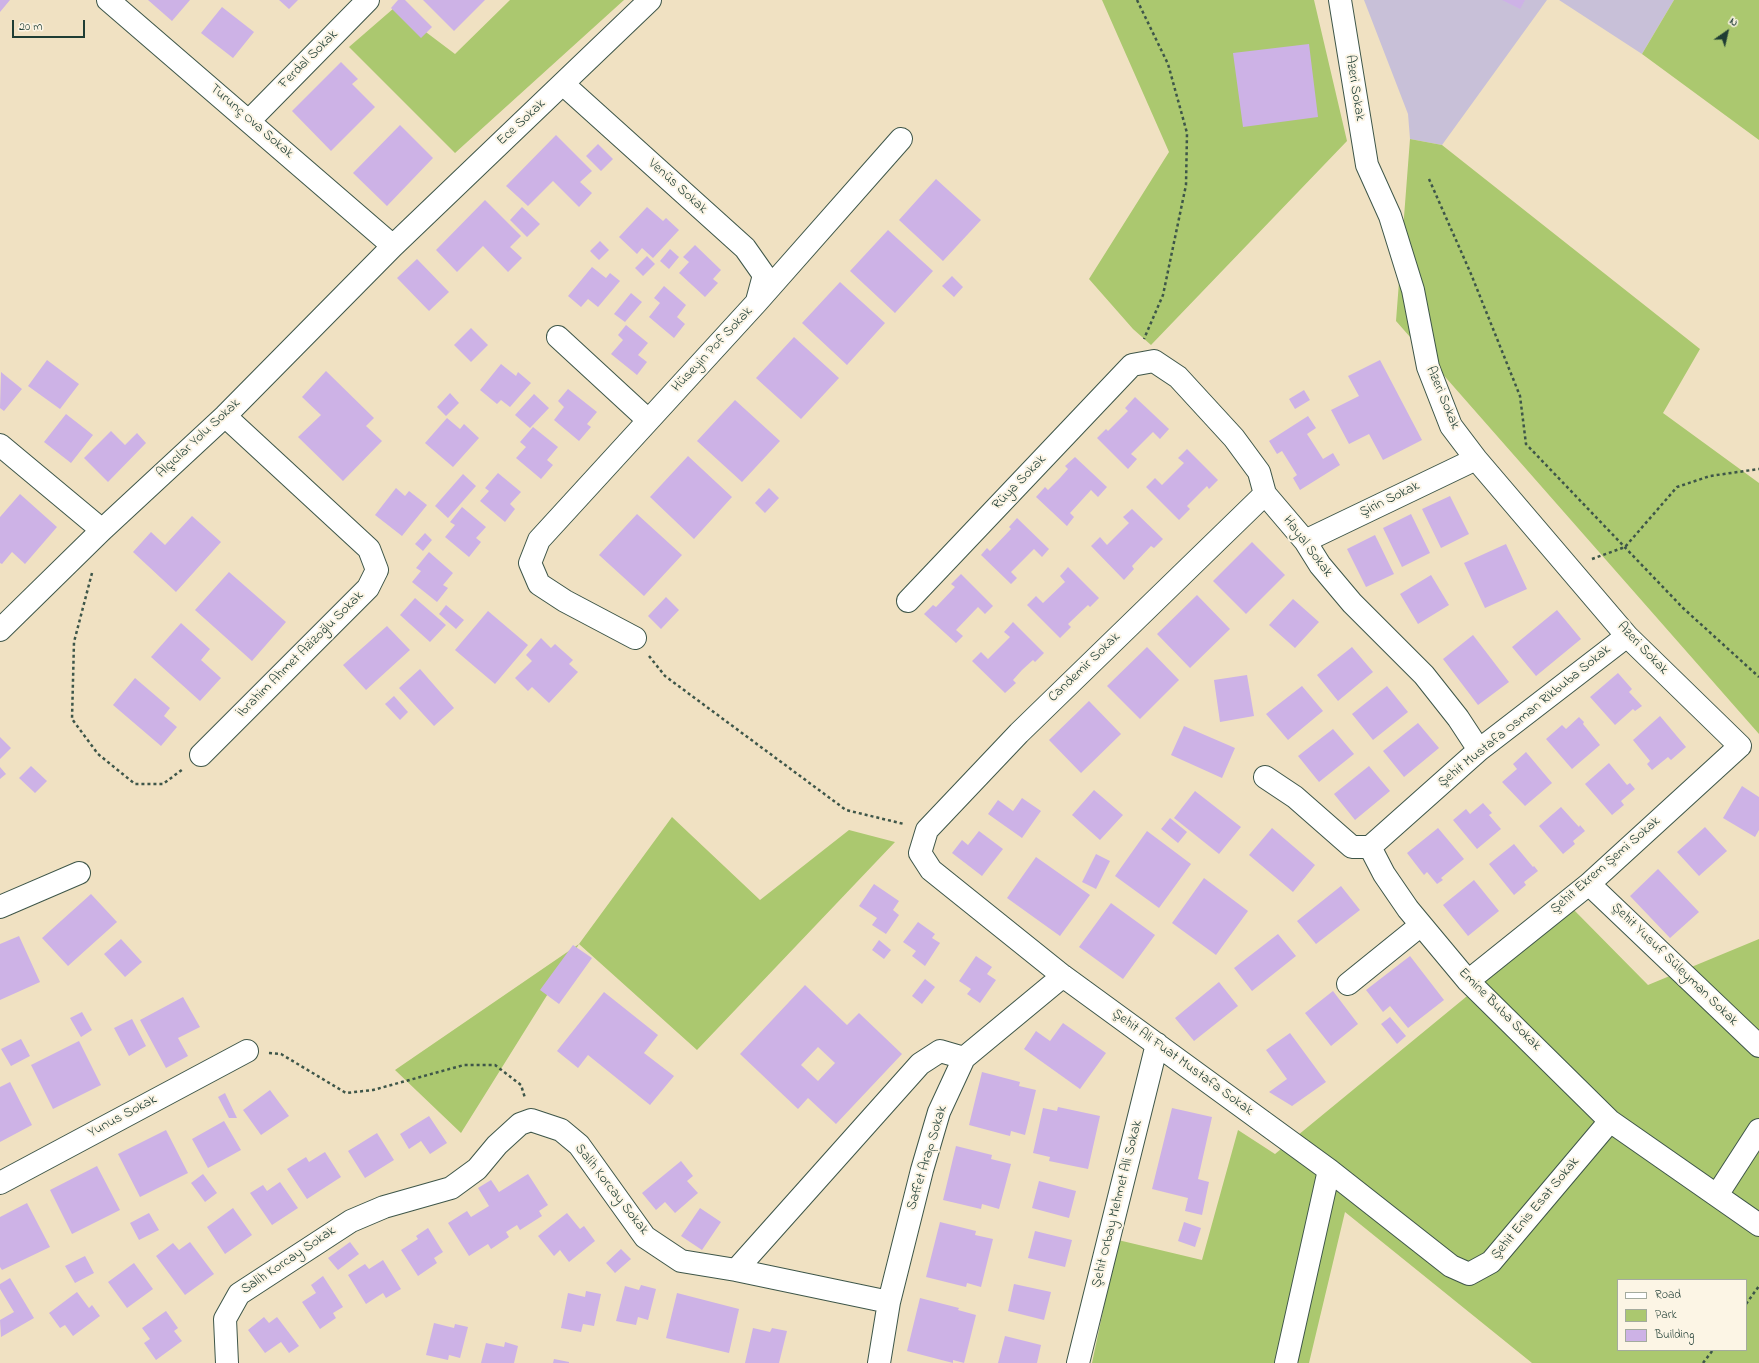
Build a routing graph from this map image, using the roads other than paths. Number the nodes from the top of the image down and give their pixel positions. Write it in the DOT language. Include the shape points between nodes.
graph roads {
  1 [pos="108,0"];
  2 [pos="368,0"];
  3 [pos="650,0"];
  4 [pos="1340,0"];
  5 [pos="563,84"];
  6 [pos="249,121"];
  7 [pos="901,139"];
  8 [pos="393,246"];
  9 [pos="757,302"];
  10 [pos="558,337"];
  11 [pos="1132,365"];
  12 [pos="225,416"];
  13 [pos="648,420"];
  14 [pos="0,445"];
  15 [pos="1476,459"];
  16 [pos="1266,494"];
  17 [pos="102,530"];
  18 [pos="1305,541"];
  19 [pos="908,601"];
  20 [pos="0,630"];
  21 [pos="1627,636"];
  22 [pos="634,638"];
  23 [pos="1740,746"];
  24 [pos="1479,750"];
  25 [pos="201,755"];
  26 [pos="1265,777"];
  27 [pos="1370,847"];
  28 [pos="920,853"];
  29 [pos="79,873"];
  30 [pos="1588,884"];
  31 [pos="0,907"];
  32 [pos="1421,925"];
  33 [pos="1063,976"];
  34 [pos="1468,981"];
  35 [pos="1348,984"];
  36 [pos="1157,1044"];
  37 [pos="1759,1046"];
  38 [pos="247,1051"];
  39 [pos="964,1058"];
  40 [pos="1610,1121"];
  41 [pos="1759,1130"];
  42 [pos="1329,1170"];
  43 [pos="0,1183"];
  44 [pos="1717,1195"];
  45 [pos="1759,1225"];
  46 [pos="1451,1266"];
  47 [pos="736,1270"];
  48 [pos="889,1302"];
  49 [pos="227,1363"];
  50 [pos="879,1363"];
  51 [pos="1078,1363"];
  52 [pos="1286,1363"];
  1 -- 6 [label="street, Turunç Ova Sokak"];
  2 -- 6 [label="street, Ferdal Sokak"];
  3 -- 5 [label="street, Ece Sokak"];
  4 -- 15 [label="street, Azeri Sokak" via="1367,165 1390,216 1413,290 1428,367 1451,426"];
  5 -- 8 [label="street, Ece Sokak"];
  5 -- 9 [label="street, Venüs Sokak" via="745,248 764,275"];
  6 -- 8 [label="street, Turunç Ova Sokak"];
  7 -- 9 [label="street, Hüseyin Pof Sokak"];
  8 -- 12 [label="street, Alçıcılar Yolu Sokak"];
  9 -- 13 [label="street, Hüseyin Pof Sokak"];
  10 -- 13 [label="street"];
  11 -- 16 [label="street, Hayal Sokak" via="1154,361 1178,377 1234,438 1258,472"];
  11 -- 19 [label="street, Rüya Sokak"];
  12 -- 17 [label="street, Alçıcılar Yolu Sokak"];
  12 -- 25 [label="street, İbrahim Ahmet Azizoğlu Sokak" via="369,549 377,570 368,588"];
  13 -- 22 [label="street, Hüseyin Pof Sokak" via="539,540 530,563 539,584"];
  14 -- 17 [label="street"];
  15 -- 18 [label="street, Şirin Sokak"];
  15 -- 21 [label="street, Azeri Sokak"];
  16 -- 18 [label="street, Hayal Sokak"];
  16 -- 28 [label="street, Candemir Sokak" via="1019,733 927,830"];
  17 -- 20 [label="street, Alçıcılar Yolu Sokak"];
  18 -- 24 [label="street, Hayal Sokak" via="1320,565 1352,603 1424,675"];
  21 -- 23 [label="street, Azeri Sokak"];
  21 -- 24 [label="street, Şehit Mustafa Osman Rikbuba Sokak"];
  23 -- 30 [label="street, Şehit Ekrem Şemi Sokak"];
  24 -- 27 [label="street, Şehit Mustafa Osman Rikbuba Sokak"];
  26 -- 27 [label="street" via="1295,797 1352,847"];
  27 -- 32 [label="street, Emine Buba Sokak" via="1384,874"];
  28 -- 33 [label="street, Şehit Ali Fuat Mustafa Sokak" via="931,870"];
  29 -- 31 [label="street"];
  30 -- 34 [label="street, Şehit Ekrem Şemi Sokak"];
  30 -- 37 [label="street, Şehit Yusuf Süleyman Sokak"];
  32 -- 34 [label="street, Emine Buba Sokak"];
  32 -- 35 [label="street"];
  33 -- 36 [label="street, Şehit Ali Fuat Mustafa Sokak"];
  33 -- 39 [label="street, Saffet Arap Sokak"];
  34 -- 40 [label="street, Emine Buba Sokak"];
  36 -- 42 [label="street, Şehit Ali Fuat Mustafa Sokak"];
  36 -- 51 [label="street, Şehit Orbay Mehmet Ali Sokak"];
  38 -- 43 [label="street, Yunus Sokak"];
  39 -- 47 [label="street" via="940,1051 920,1064"];
  39 -- 48 [label="street, Saffet Arap Sokak" via="939,1112"];
  40 -- 44 [label="street, Emine Buba Sokak"];
  40 -- 46 [label="street, Şehit Enis Esat Sokak" via="1491,1262 1469,1274"];
  41 -- 44 [label="street"];
  42 -- 46 [label="street, Şehit Ali Fuat Mustafa Sokak"];
  42 -- 52 [label="street"];
  44 -- 45 [label="street, Emine Buba Sokak"];
  47 -- 48 [label="street, Salih Korcay Sokak"];
  47 -- 49 [label="street, Salih Korcay Sokak" via="681,1261 645,1237 579,1146 561,1130 531,1120 520,1124 497,1145 477,1169 451,1188 384,1208 351,1221 239,1294 225,1319"];
  48 -- 50 [label="street, Saffet Arap Sokak"];
}
